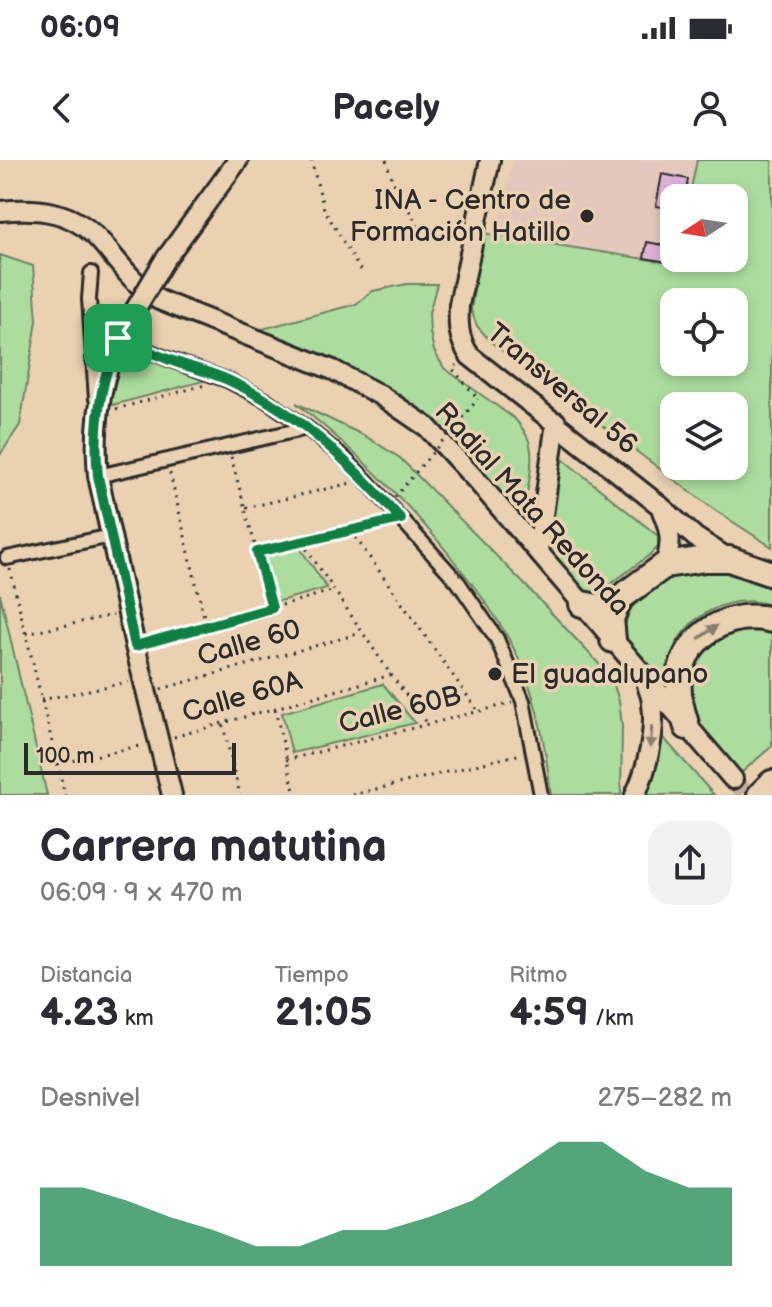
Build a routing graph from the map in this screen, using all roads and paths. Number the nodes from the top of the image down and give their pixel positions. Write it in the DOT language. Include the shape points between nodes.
graph roads {
  1 [pos="238,160"];
  2 [pos="311,160"];
  3 [pos="386,160"];
  4 [pos="490,160"];
  5 [pos="0,211"];
  6 [pos="420,229"];
  7 [pos="91,273"];
  8 [pos="362,273"];
  9 [pos="118,338"];
  10 [pos="452,368"];
  11 [pos="227,380"];
  12 [pos="97,414"];
  13 [pos="556,422"];
  14 [pos="307,428"];
  15 [pos="228,446"];
  16 [pos="167,460"];
  17 [pos="98,476"];
  18 [pos="365,479"];
  19 [pos="395,497"];
  20 [pos="659,505"];
  21 [pos="246,508"];
  22 [pos="401,519"];
  23 [pos="351,531"];
  24 [pos="111,536"];
  25 [pos="302,542"];
  26 [pos="538,551"];
  27 [pos="257,552"];
  28 [pos="7,558"];
  29 [pos="729,559"];
  30 [pos="665,565"];
  31 [pos="772,574"];
  32 [pos="335,590"];
  33 [pos="620,598"];
  34 [pos="582,604"];
  35 [pos="272,608"];
  36 [pos="128,612"];
  37 [pos="772,620"];
  38 [pos="206,625"];
  39 [pos="361,633"];
  40 [pos="25,634"];
  41 [pos="613,640"];
  42 [pos="135,646"];
  43 [pos="391,675"];
  44 [pos="646,678"];
  45 [pos="145,686"];
  46 [pos="41,700"];
  47 [pos="523,701"];
  48 [pos="275,708"];
  49 [pos="478,711"];
  50 [pos="222,723"];
  51 [pos="428,724"];
  52 [pos="687,727"];
  53 [pos="158,741"];
  54 [pos="533,751"];
  55 [pos="286,760"];
  56 [pos="58,764"];
  57 [pos="733,779"];
  58 [pos="772,783"];
  59 [pos="65,795"];
  60 [pos="172,795"];
  61 [pos="240,795"];
  62 [pos="295,795"];
  63 [pos="352,795"];
  64 [pos="541,795"];
  65 [pos="635,795"];
  66 [pos="760,795"];
  1 -- 9 [label="street, bridge" via="164,261"];
  2 -- 8 [label="path" via="324,209"];
  3 -- 6 [label="path"];
  4 -- 13 [label="street, Transversal 56" via="459,305 460,339 470,356"];
  5 -- 26 [label="street, Radial Mata Redonda" via="42,209 63,215 83,225 137,285 159,300 333,370 380,395 427,427"];
  7 -- 12 [label="street"];
  9 -- 11 [label="street"];
  9 -- 12 [label="street"];
  10 -- 19 [label="path, bridge" via="478,399"];
  11 -- 12 [label="path"];
  11 -- 14 [label="street"];
  12 -- 17 [label="street"];
  13 -- 20 [label="street, Transversal 56"];
  13 -- 26 [label="street"];
  14 -- 15 [label="street"];
  14 -- 18 [label="street"];
  15 -- 16 [label="street"];
  15 -- 21 [label="path"];
  16 -- 17 [label="street"];
  16 -- 38 [label="path"];
  17 -- 24 [label="street"];
  18 -- 21 [label="path"];
  18 -- 22 [label="street"];
  20 -- 29 [label="street, Transversal 56"];
  20 -- 30 [label="street" via="671,534"];
  21 -- 27 [label="path"];
  22 -- 23 [label="path"];
  22 -- 47 [label="street" via="458,582 497,639"];
  23 -- 25 [label="path"];
  23 -- 49 [label="path"];
  24 -- 28 [label="street"];
  24 -- 36 [label="street"];
  25 -- 27 [label="path"];
  25 -- 32 [label="path"];
  26 -- 34 [label="street, Radial Mata Redonda"];
  27 -- 35 [label="path"];
  28 -- 40 [label="path"];
  29 -- 30 [label="highway"];
  29 -- 31 [label="highway"];
  30 -- 33 [label="highway"];
  32 -- 35 [label="path"];
  32 -- 39 [label="path"];
  33 -- 34 [label="highway" via="598,607"];
  33 -- 41 [label="highway" via="611,618"];
  34 -- 41 [label="street, Radial Mata Redonda"];
  35 -- 38 [label="path"];
  36 -- 40 [label="path"];
  36 -- 42 [label="street"];
  52 -- 37 [label="highway, one-way" via="679,677 693,644 730,620"];
  38 -- 42 [label="path"];
  39 -- 43 [label="path"];
  39 -- 45 [label="path, Calle 60"];
  40 -- 46 [label="path"];
  41 -- 44 [label="street, Radial Mata Redonda"];
  42 -- 45 [label="street"];
  43 -- 48 [label="path, Calle 60A"];
  43 -- 51 [label="path"];
  44 -- 52 [label="street, Radial Mata Redonda"];
  44 -- 65 [label="street, one-way" via="652,705 650,749"];
  45 -- 46 [label="path, Calle 60"];
  45 -- 53 [label="street"];
  46 -- 56 [label="path"];
  47 -- 49 [label="path, Calle 60B"];
  47 -- 54 [label="street"];
  48 -- 50 [label="path, Calle 60A"];
  48 -- 55 [label="path"];
  49 -- 51 [label="path, Calle 60B"];
  50 -- 53 [label="path, Calle 60A"];
  50 -- 61 [label="path"];
  51 -- 55 [label="path, Calle 60B"];
  52 -- 57 [label="street, Radial Mata Redonda"];
  53 -- 56 [label="path, Calle 60A"];
  53 -- 60 [label="street"];
  54 -- 63 [label="path"];
  54 -- 64 [label="street"];
  55 -- 62 [label="path"];
  56 -- 59 [label="path"];
  58 -- 66 [label="highway"];
}
